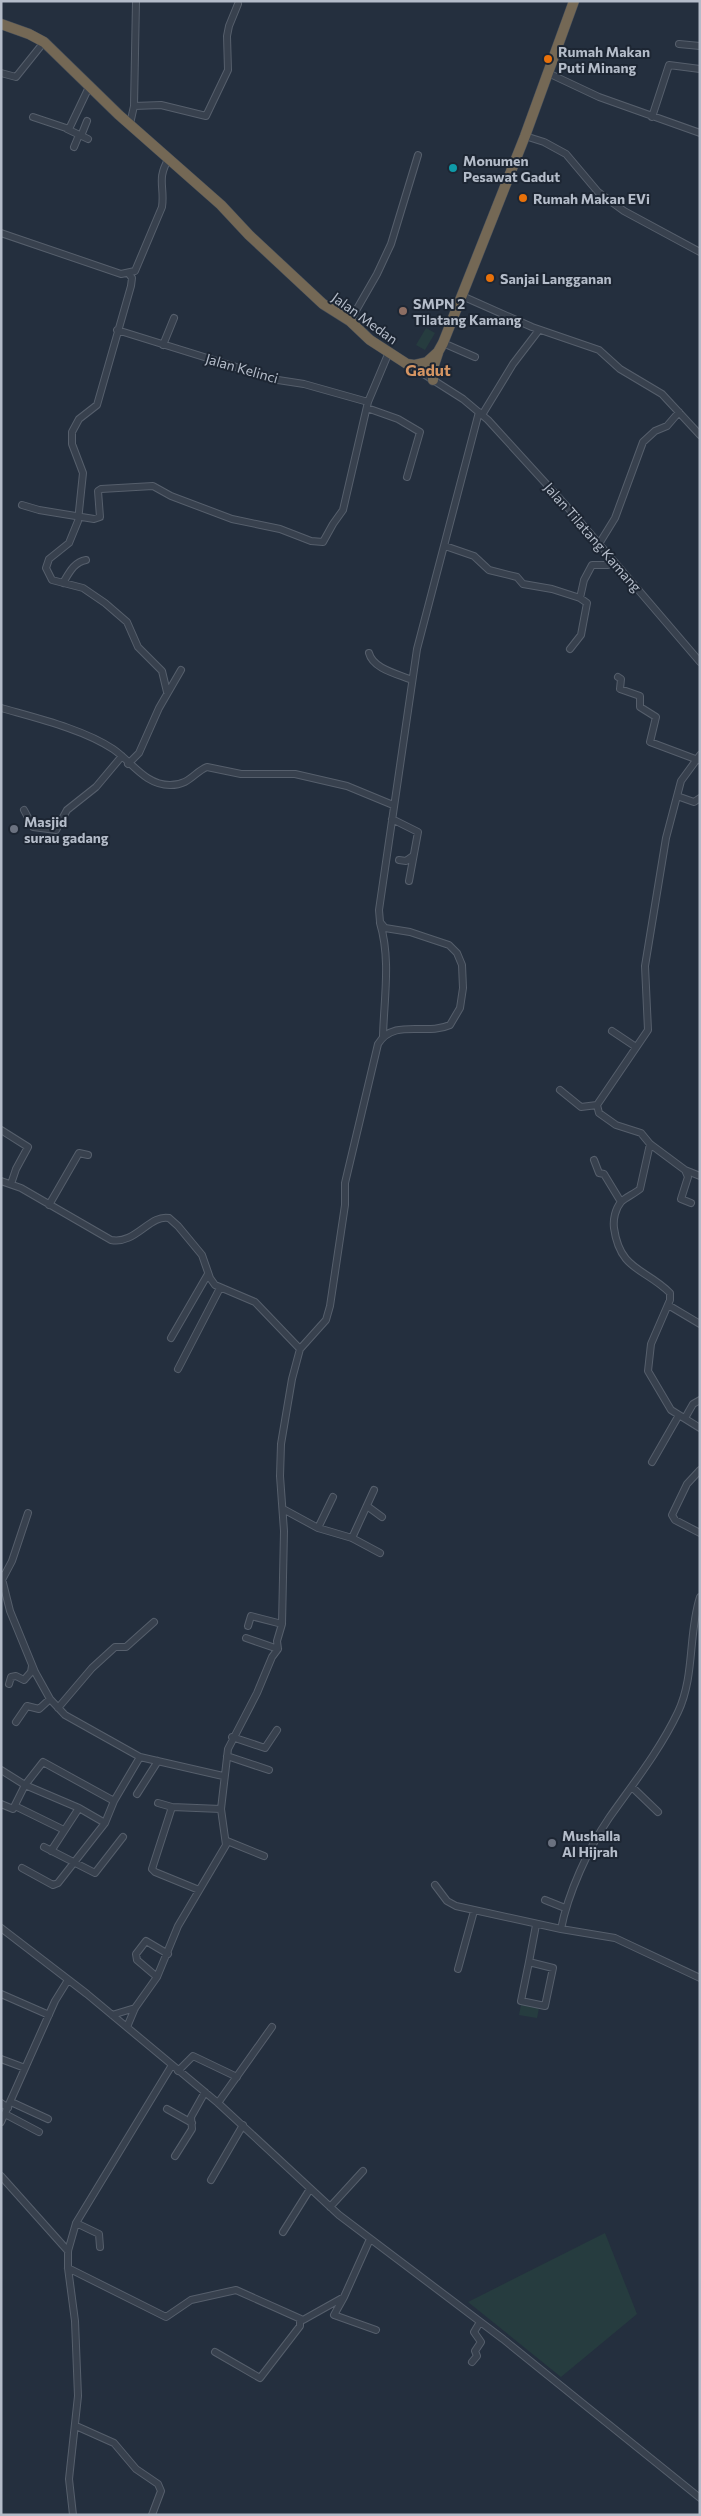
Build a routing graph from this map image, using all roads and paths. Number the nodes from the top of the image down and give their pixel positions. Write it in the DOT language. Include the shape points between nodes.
graph roads {
  1 [pos="136,1"];
  2 [pos="574,1"];
  3 [pos="238,4"];
  4 [pos="1,24"];
  5 [pos="44,42"];
  6 [pos="680,44"];
  7 [pos="700,46"];
  8 [pos="700,68"];
  9 [pos="1,72"];
  10 [pos="548,73"];
  11 [pos="89,87"];
  12 [pos="134,106"];
  13 [pos="34,117"];
  14 [pos="652,117"];
  15 [pos="87,121"];
  16 [pos="130,124"];
  17 [pos="68,129"];
  18 [pos="700,133"];
  19 [pos="80,135"];
  20 [pos="525,136"];
  21 [pos="88,139"];
  22 [pos="74,148"];
  23 [pos="418,155"];
  24 [pos="168,158"];
  25 [pos="1,233"];
  26 [pos="700,252"];
  27 [pos="128,274"];
  28 [pos="462,296"];
  29 [pos="174,318"];
  30 [pos="350,321"];
  31 [pos="117,330"];
  32 [pos="539,330"];
  33 [pos="443,343"];
  34 [pos="163,345"];
  35 [pos="389,352"];
  36 [pos="438,352"];
  37 [pos="475,357"];
  38 [pos="410,365"];
  39 [pos="433,380"];
  40 [pos="368,405"];
  41 [pos="679,412"];
  42 [pos="481,414"];
  43 [pos="700,436"];
  44 [pos="407,477"];
  45 [pos="22,505"];
  46 [pos="79,517"];
  47 [pos="599,544"];
  48 [pos="445,546"];
  49 [pos="612,559"];
  50 [pos="86,560"];
  51 [pos="63,584"];
  52 [pos="580,598"];
  53 [pos="570,649"];
  54 [pos="369,653"];
  55 [pos="700,662"];
  56 [pos="181,670"];
  57 [pos="618,677"];
  58 [pos="412,680"];
  59 [pos="167,692"];
  60 [pos="1,708"];
  61 [pos="122,756"];
  62 [pos="699,757"];
  63 [pos="128,764"];
  64 [pos="677,796"];
  65 [pos="700,798"];
  66 [pos="393,805"];
  67 [pos="24,810"];
  68 [pos="392,819"];
  69 [pos="414,856"];
  70 [pos="399,860"];
  71 [pos="409,881"];
  72 [pos="380,922"];
  73 [pos="612,1031"];
  74 [pos="383,1036"];
  75 [pos="636,1047"];
  76 [pos="560,1090"];
  77 [pos="597,1105"];
  78 [pos="1,1130"];
  79 [pos="650,1144"];
  80 [pos="88,1155"];
  81 [pos="594,1160"];
  82 [pos="685,1170"];
  83 [pos="700,1176"];
  84 [pos="1,1181"];
  85 [pos="11,1184"];
  86 [pos="621,1202"];
  87 [pos="691,1203"];
  88 [pos="49,1205"];
  89 [pos="208,1274"];
  90 [pos="220,1288"];
  91 [pos="668,1306"];
  92 [pos="700,1324"];
  93 [pos="171,1338"];
  94 [pos="300,1349"];
  95 [pos="178,1369"];
  96 [pos="700,1400"];
  97 [pos="682,1416"];
  98 [pos="700,1428"];
  99 [pos="652,1462"];
  100 [pos="700,1470"];
  101 [pos="374,1490"];
  102 [pos="332,1497"];
  103 [pos="367,1506"];
  104 [pos="283,1509"];
  105 [pos="28,1513"];
  106 [pos="382,1517"];
  107 [pos="318,1528"];
  108 [pos="700,1533"];
  109 [pos="352,1538"];
  110 [pos="380,1553"];
  111 [pos="2,1579"];
  112 [pos="700,1597"];
  113 [pos="154,1622"];
  114 [pos="282,1624"];
  115 [pos="248,1626"];
  116 [pos="246,1638"];
  117 [pos="278,1649"];
  118 [pos="32,1664"];
  119 [pos="9,1684"];
  120 [pos="50,1699"];
  121 [pos="58,1708"];
  122 [pos="16,1722"];
  123 [pos="277,1730"];
  124 [pos="232,1737"];
  125 [pos="227,1756"];
  126 [pos="140,1757"];
  127 [pos="158,1761"];
  128 [pos="1,1770"];
  129 [pos="269,1770"];
  130 [pos="223,1776"];
  131 [pos="25,1785"];
  132 [pos="632,1788"];
  133 [pos="137,1794"];
  134 [pos="114,1802"];
  135 [pos="158,1803"];
  136 [pos="1,1804"];
  137 [pos="14,1806"];
  138 [pos="172,1807"];
  139 [pos="79,1808"];
  140 [pos="221,1809"];
  141 [pos="658,1812"];
  142 [pos="105,1823"];
  143 [pos="64,1830"];
  144 [pos="123,1837"];
  145 [pos="227,1841"];
  146 [pos="44,1847"];
  147 [pos="51,1851"];
  148 [pos="264,1856"];
  149 [pos="73,1863"];
  150 [pos="22,1868"];
  151 [pos="435,1885"];
  152 [pos="199,1890"];
  153 [pos="545,1900"];
  154 [pos="565,1908"];
  155 [pos="474,1911"];
  156 [pos="536,1925"];
  157 [pos="1,1928"];
  158 [pos="561,1929"];
  159 [pos="168,1954"];
  160 [pos="529,1962"];
  161 [pos="458,1969"];
  162 [pos="157,1977"];
  163 [pos="700,1978"];
  164 [pos="68,1980"];
  165 [pos="1,1994"];
  166 [pos="135,2008"];
  167 [pos="49,2015"];
  168 [pos="112,2015"];
  169 [pos="128,2027"];
  170 [pos="272,2027"];
  171 [pos="1,2059"];
  172 [pos="172,2065"];
  173 [pos="25,2068"];
  174 [pos="178,2071"];
  175 [pos="237,2077"];
  176 [pos="205,2092"];
  177 [pos="1,2103"];
  178 [pos="218,2103"];
  179 [pos="8,2108"];
  180 [pos="167,2109"];
  181 [pos="48,2119"];
  182 [pos="1,2122"];
  183 [pos="192,2123"];
  184 [pos="243,2125"];
  185 [pos="39,2132"];
  186 [pos="175,2156"];
  187 [pos="363,2171"];
  188 [pos="1,2176"];
  189 [pos="211,2180"];
  190 [pos="310,2189"];
  191 [pos="330,2207"];
  192 [pos="76,2223"];
  193 [pos="283,2232"];
  194 [pos="370,2239"];
  195 [pos="100,2247"];
  196 [pos="68,2251"];
  197 [pos="68,2268"];
  198 [pos="344,2297"];
  199 [pos="300,2320"];
  200 [pos="480,2322"];
  201 [pos="376,2330"];
  202 [pos="215,2352"];
  203 [pos="472,2362"];
  204 [pos="76,2426"];
  205 [pos="700,2498"];
  206 [pos="73,2515"];
  207 [pos="152,2515"];
  1 -- 12 [label="street"];
  2 -- 10 [label="highway"];
  3 -- 12 [label="street" via="227,36 228,70 206,116 161,105"];
  4 -- 5 [label="highway, Jalan Medan"];
  5 -- 9 [label="street" via="16,77"];
  5 -- 11 [label="highway, Jalan Medan"];
  6 -- 7 [label="street"];
  8 -- 14 [label="street" via="669,65"];
  10 -- 14 [label="street" via="598,97"];
  10 -- 20 [label="highway"];
  11 -- 16 [label="highway, Jalan Medan"];
  11 -- 17 [label="street"];
  12 -- 16 [label="street"];
  13 -- 17 [label="street"];
  14 -- 18 [label="street"];
  15 -- 19 [label="street"];
  16 -- 24 [label="highway, Jalan Medan"];
  17 -- 19 [label="street"];
  19 -- 21 [label="street"];
  19 -- 22 [label="street"];
  20 -- 26 [label="street" via="566,154 598,192 637,219"];
  20 -- 28 [label="highway"];
  23 -- 30 [label="street" via="391,244"];
  24 -- 27 [label="street" via="161,173 162,207 135,272"];
  24 -- 30 [label="highway, Jalan Medan" via="221,205 300,285"];
  25 -- 27 [label="street"];
  27 -- 31 [label="street" via="132,278 131,286"];
  28 -- 32 [label="street"];
  28 -- 33 [label="highway"];
  29 -- 34 [label="street"];
  30 -- 35 [label="highway, Jalan Medan"];
  31 -- 34 [label="street, Jalan Kelinci"];
  31 -- 46 [label="street" via="97,405 79,419 72,432 72,444 83,474"];
  32 -- 41 [label="street" via="600,350 620,370 662,394"];
  32 -- 42 [label="street"];
  33 -- 36 [label="highway"];
  33 -- 37 [label="street"];
  34 -- 40 [label="street, Jalan Kelinci"];
  35 -- 38 [label="highway, Jalan Medan"];
  35 -- 40 [label="street"];
  36 -- 38 [label="highway" via="427,362"];
  36 -- 39 [label="highway"];
  38 -- 39 [label="street, Jalan Tilatang Kamang"];
  39 -- 42 [label="street, Jalan Tilatang Kamang"];
  40 -- 44 [label="street, Jalan Kelinci" via="420,432"];
  40 -- 46 [label="street" via="343,510 323,542 232,519 170,496 154,486 101,489 98,491 100,516 90,520"];
  41 -- 43 [label="street"];
  41 -- 47 [label="street" via="667,426 643,442 615,518"];
  42 -- 47 [label="street, Jalan Tilatang Kamang"];
  42 -- 48 [label="street"];
  45 -- 46 [label="street"];
  46 -- 51 [label="street" via="68,543 46,564 50,578"];
  47 -- 49 [label="street, Jalan Tilatang Kamang"];
  48 -- 52 [label="street" via="471,555 489,570 517,577 523,584"];
  48 -- 58 [label="street" via="419,640"];
  49 -- 52 [label="street" via="608,565 592,565"];
  49 -- 55 [label="street, Jalan Tilatang Kamang"];
  50 -- 51 [label="street" via="72,569"];
  51 -- 59 [label="street" via="89,592 127,622 138,647 162,671"];
  52 -- 53 [label="street" via="587,603 587,608 581,635"];
  54 -- 58 [label="street" via="376,665"];
  56 -- 59 [label="street"];
  57 -- 62 [label="street" via="620,689 640,696 640,706 656,717 650,742"];
  58 -- 66 [label="street"];
  59 -- 63 [label="street" via="139,753"];
  60 -- 61 [label="street" via="70,729"];
  61 -- 63 [label="street"];
  61 -- 67 [label="street" via="96,787 65,812 58,828 33,827"];
  62 -- 64 [label="street" via="681,781"];
  63 -- 66 [label="street" via="151,780 169,785 193,779 207,767 241,774 295,774 346,786"];
  64 -- 65 [label="street" via="694,802"];
  64 -- 75 [label="street" via="666,838 646,960 645,999 649,1025"];
  66 -- 68 [label="street"];
  68 -- 69 [label="street" via="418,832"];
  68 -- 72 [label="street" via="379,906"];
  69 -- 70 [label="street"];
  69 -- 71 [label="street"];
  72 -- 74 [label="street" via="385,939"];
  72 -- 74 [label="street" via="387,929 410,932 449,945 462,965 463,988 460,1008 450,1026 434,1030 399,1030"];
  73 -- 75 [label="street"];
  74 -- 94 [label="street" via="378,1044 345,1183 345,1205 326,1320"];
  75 -- 77 [label="street"];
  76 -- 77 [label="street" via="581,1107"];
  77 -- 79 [label="street" via="602,1115 619,1126 641,1133"];
  78 -- 85 [label="street" via="28,1147"];
  79 -- 82 [label="street"];
  79 -- 86 [label="street" via="640,1189"];
  80 -- 88 [label="street" via="79,1153"];
  81 -- 86 [label="street"];
  82 -- 83 [label="street"];
  82 -- 87 [label="street" via="688,1177 681,1199"];
  84 -- 85 [label="street"];
  85 -- 88 [label="street"];
  86 -- 91 [label="street" via="613,1222 617,1246 636,1271 668,1291 671,1296"];
  88 -- 89 [label="street" via="102,1237 120,1242 161,1218 169,1218 202,1255"];
  89 -- 90 [label="street"];
  89 -- 93 [label="street"];
  90 -- 94 [label="street" via="255,1302"];
  90 -- 95 [label="street"];
  91 -- 92 [label="street"];
  91 -- 97 [label="street" via="651,1344 648,1371 671,1410"];
  94 -- 104 [label="street" via="281,1444"];
  96 -- 97 [label="street"];
  97 -- 98 [label="street"];
  97 -- 99 [label="street"];
  100 -- 108 [label="street" via="687,1484 672,1516"];
  101 -- 103 [label="street"];
  102 -- 107 [label="street"];
  103 -- 106 [label="street"];
  103 -- 109 [label="street"];
  104 -- 107 [label="street"];
  104 -- 114 [label="street"];
  105 -- 111 [label="street" via="12,1561"];
  107 -- 109 [label="street"];
  109 -- 110 [label="street"];
  111 -- 118 [label="street" via="10,1610"];
  112 -- 132 [label="street" via="692,1625 691,1657 682,1702"];
  113 -- 121 [label="street" via="126,1647 115,1647 96,1664"];
  114 -- 115 [label="street" via="251,1616"];
  114 -- 117 [label="street"];
  116 -- 117 [label="street"];
  117 -- 124 [label="street"];
  118 -- 119 [label="street" via="27,1678 11,1677"];
  118 -- 120 [label="street"];
  120 -- 121 [label="street"];
  120 -- 122 [label="street" via="40,1709 26,1706"];
  121 -- 126 [label="street" via="79,1724"];
  123 -- 124 [label="street" via="265,1748"];
  124 -- 125 [label="street"];
  125 -- 129 [label="street"];
  125 -- 130 [label="street"];
  126 -- 127 [label="street"];
  126 -- 134 [label="street"];
  127 -- 130 [label="street"];
  127 -- 133 [label="street"];
  128 -- 131 [label="street"];
  130 -- 140 [label="street"];
  131 -- 134 [label="street" via="43,1762"];
  131 -- 137 [label="street"];
  131 -- 139 [label="street"];
  132 -- 141 [label="street"];
  132 -- 154 [label="street" via="608,1819 579,1873"];
  134 -- 142 [label="street"];
  135 -- 138 [label="street"];
  136 -- 137 [label="street" via="13,1809"];
  137 -- 143 [label="street"];
  138 -- 140 [label="street"];
  138 -- 152 [label="street" via="152,1869"];
  139 -- 142 [label="street"];
  139 -- 143 [label="street"];
  140 -- 145 [label="street"];
  142 -- 149 [label="street"];
  143 -- 147 [label="street"];
  144 -- 149 [label="street" via="95,1873"];
  145 -- 148 [label="street"];
  145 -- 152 [label="street"];
  146 -- 147 [label="street"];
  147 -- 149 [label="street"];
  149 -- 150 [label="street" via="55,1886"];
  151 -- 155 [label="street" via="451,1903"];
  152 -- 159 [label="street" via="178,1926"];
  153 -- 154 [label="street"];
  154 -- 158 [label="street"];
  155 -- 156 [label="street"];
  155 -- 161 [label="street"];
  156 -- 158 [label="street"];
  156 -- 160 [label="street"];
  157 -- 164 [label="street"];
  158 -- 163 [label="street" via="615,1938"];
  159 -- 162 [label="street"];
  159 -- 162 [label="street" via="146,1941 136,1954 137,1960"];
  160 -- 160 [label="street" via="553,1968 545,2006 521,2001"];
  162 -- 166 [label="street"];
  164 -- 167 [label="street"];
  164 -- 168 [label="street"];
  165 -- 167 [label="street"];
  166 -- 168 [label="street"];
  166 -- 169 [label="street"];
  167 -- 173 [label="street"];
  168 -- 169 [label="street"];
  169 -- 172 [label="street"];
  170 -- 175 [label="street"];
  171 -- 173 [label="street"];
  172 -- 174 [label="street"];
  172 -- 192 [label="street"];
  173 -- 179 [label="street"];
  174 -- 175 [label="street" via="193,2056"];
  174 -- 176 [label="street"];
  175 -- 178 [label="street"];
  176 -- 178 [label="street"];
  176 -- 183 [label="street" via="192,2115"];
  177 -- 179 [label="street"];
  178 -- 184 [label="street"];
  179 -- 181 [label="street"];
  179 -- 182 [label="street"];
  179 -- 185 [label="street"];
  180 -- 183 [label="street"];
  183 -- 186 [label="street" via="192,2129"];
  184 -- 189 [label="street"];
  184 -- 190 [label="street"];
  187 -- 191 [label="street"];
  188 -- 196 [label="street"];
  190 -- 191 [label="street"];
  190 -- 193 [label="street"];
  191 -- 194 [label="street"];
  192 -- 195 [label="street" via="99,2234"];
  192 -- 196 [label="street"];
  194 -- 198 [label="street"];
  194 -- 200 [label="street"];
  196 -- 197 [label="street"];
  197 -- 199 [label="street" via="166,2317 191,2300 236,2290"];
  197 -- 204 [label="street" via="76,2331"];
  198 -- 199 [label="street"];
  198 -- 201 [label="street" via="334,2315"];
  199 -- 202 [label="street" via="300,2326 260,2378"];
  200 -- 203 [label="street" via="474,2332 481,2342 474,2351 477,2356"];
  200 -- 205 [label="street"];
  204 -- 206 [label="street" via="69,2480"];
  204 -- 207 [label="street" via="114,2443 136,2468 160,2486"];
}
